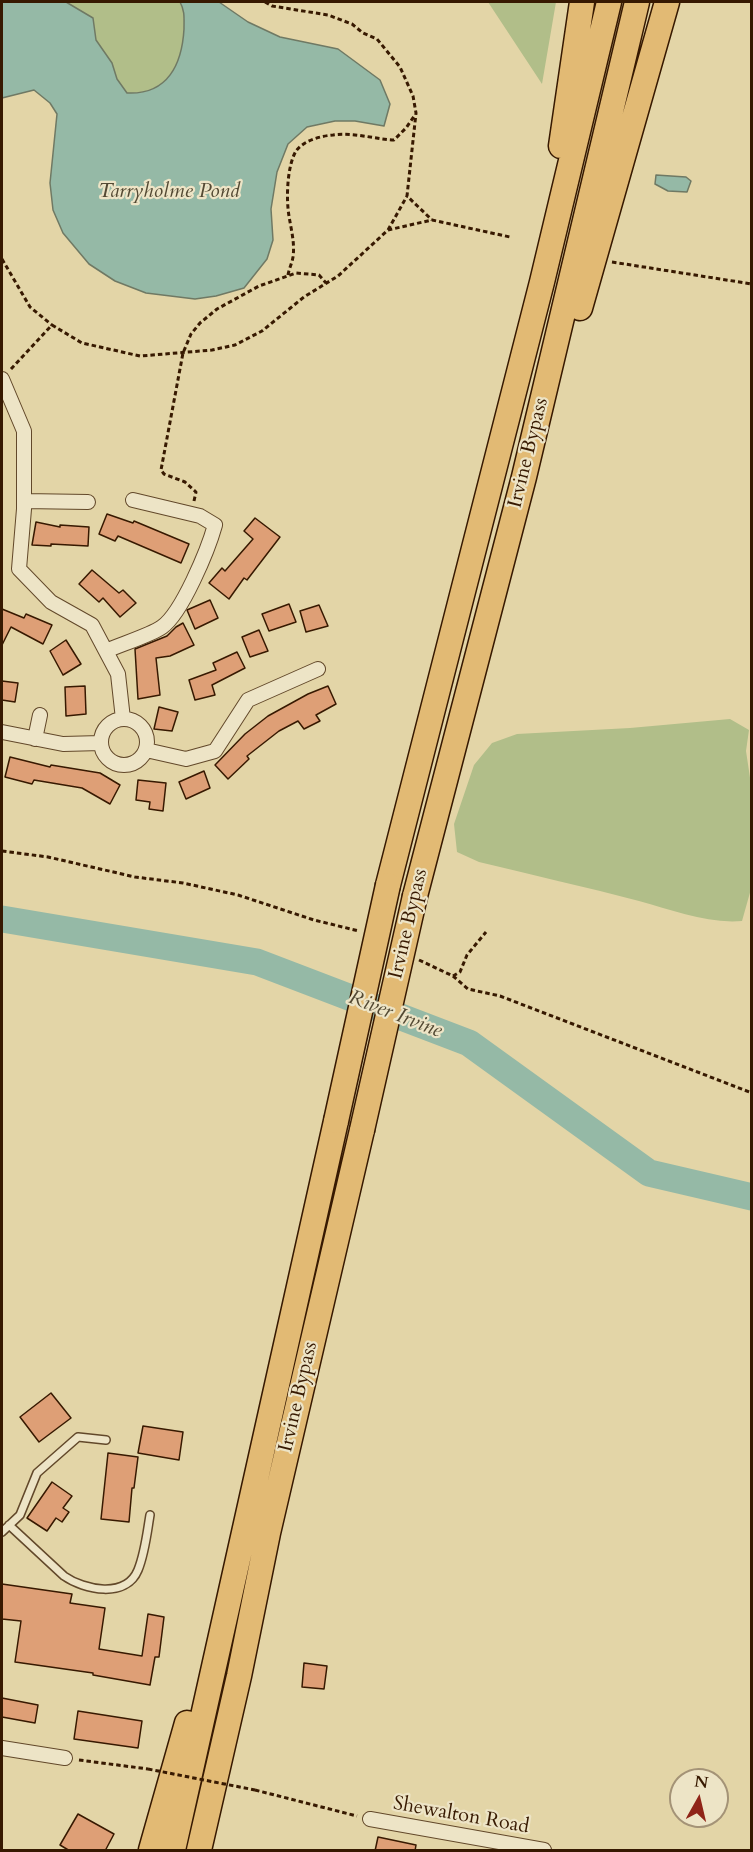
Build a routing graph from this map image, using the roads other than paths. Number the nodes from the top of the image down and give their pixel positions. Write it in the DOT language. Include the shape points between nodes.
graph roads {
  1 [pos="582,2"];
  2 [pos="609,2"];
  3 [pos="637,2"];
  4 [pos="667,2"];
  5 [pos="542,282"];
  6 [pos="2,379"];
  7 [pos="524,477"];
  8 [pos="133,500"];
  9 [pos="24,501"];
  10 [pos="88,502"];
  11 [pos="106,651"];
  12 [pos="318,669"];
  13 [pos="40,715"];
  14 [pos="123,719"];
  15 [pos="2,732"];
  16 [pos="35,739"];
  17 [pos="101,743"];
  18 [pos="146,750"];
  19 [pos="106,1440"];
  20 [pos="150,1515"];
  21 [pos="249,1515"];
  22 [pos="9,1525"];
  23 [pos="2,1532"];
  24 [pos="239,1676"];
  25 [pos="2,1748"];
  26 [pos="65,1758"];
  27 [pos="370,1819"];
  28 [pos="151,1851"];
  29 [pos="173,1851"];
  30 [pos="199,1851"];
  31 [pos="211,1851"];
  32 [pos="544,1851"];
  1 -- 5 [label="highway"];
  2 -- 5 [label="highway, Irvine Bypass"];
  3 -- 7 [label="highway, Irvine Bypass"];
  4 -- 7 [label="highway" via="573,333"];
  5 -- 21 [label="highway, Irvine Bypass, bridge" via="388,885"];
  6 -- 9 [label="street" via="24,431"];
  7 -- 24 [label="highway, Irvine Bypass, bridge" via="415,896 268,1533"];
  8 -- 11 [label="street" via="200,516 215,525 207,551 178,607 162,627"];
  9 -- 10 [label="street"];
  9 -- 11 [label="street" via="19,569 51,602 92,625"];
  11 -- 14 [label="street" via="118,674"];
  12 -- 18 [label="street" via="248,700 215,751 186,759"];
  13 -- 16 [label="street"];
  14 -- 17 [label="street" via="106,728"];
  14 -- 18 [label="street" via="145,731"];
  15 -- 16 [label="street"];
  16 -- 17 [label="street" via="63,744"];
  17 -- 18 [label="street" via="108,758 123,765 135,762"];
  19 -- 22 [label="lane" via="78,1437 37,1473 20,1515"];
  20 -- 22 [label="lane" via="138,1572 112,1589 73,1583"];
  21 -- 28 [label="highway"];
  21 -- 29 [label="highway, Irvine Bypass"];
  22 -- 23 [label="lane"];
  24 -- 30 [label="highway, Irvine Bypass"];
  24 -- 31 [label="highway"];
  25 -- 26 [label="street"];
  27 -- 32 [label="street, Shewalton Road"];
}
